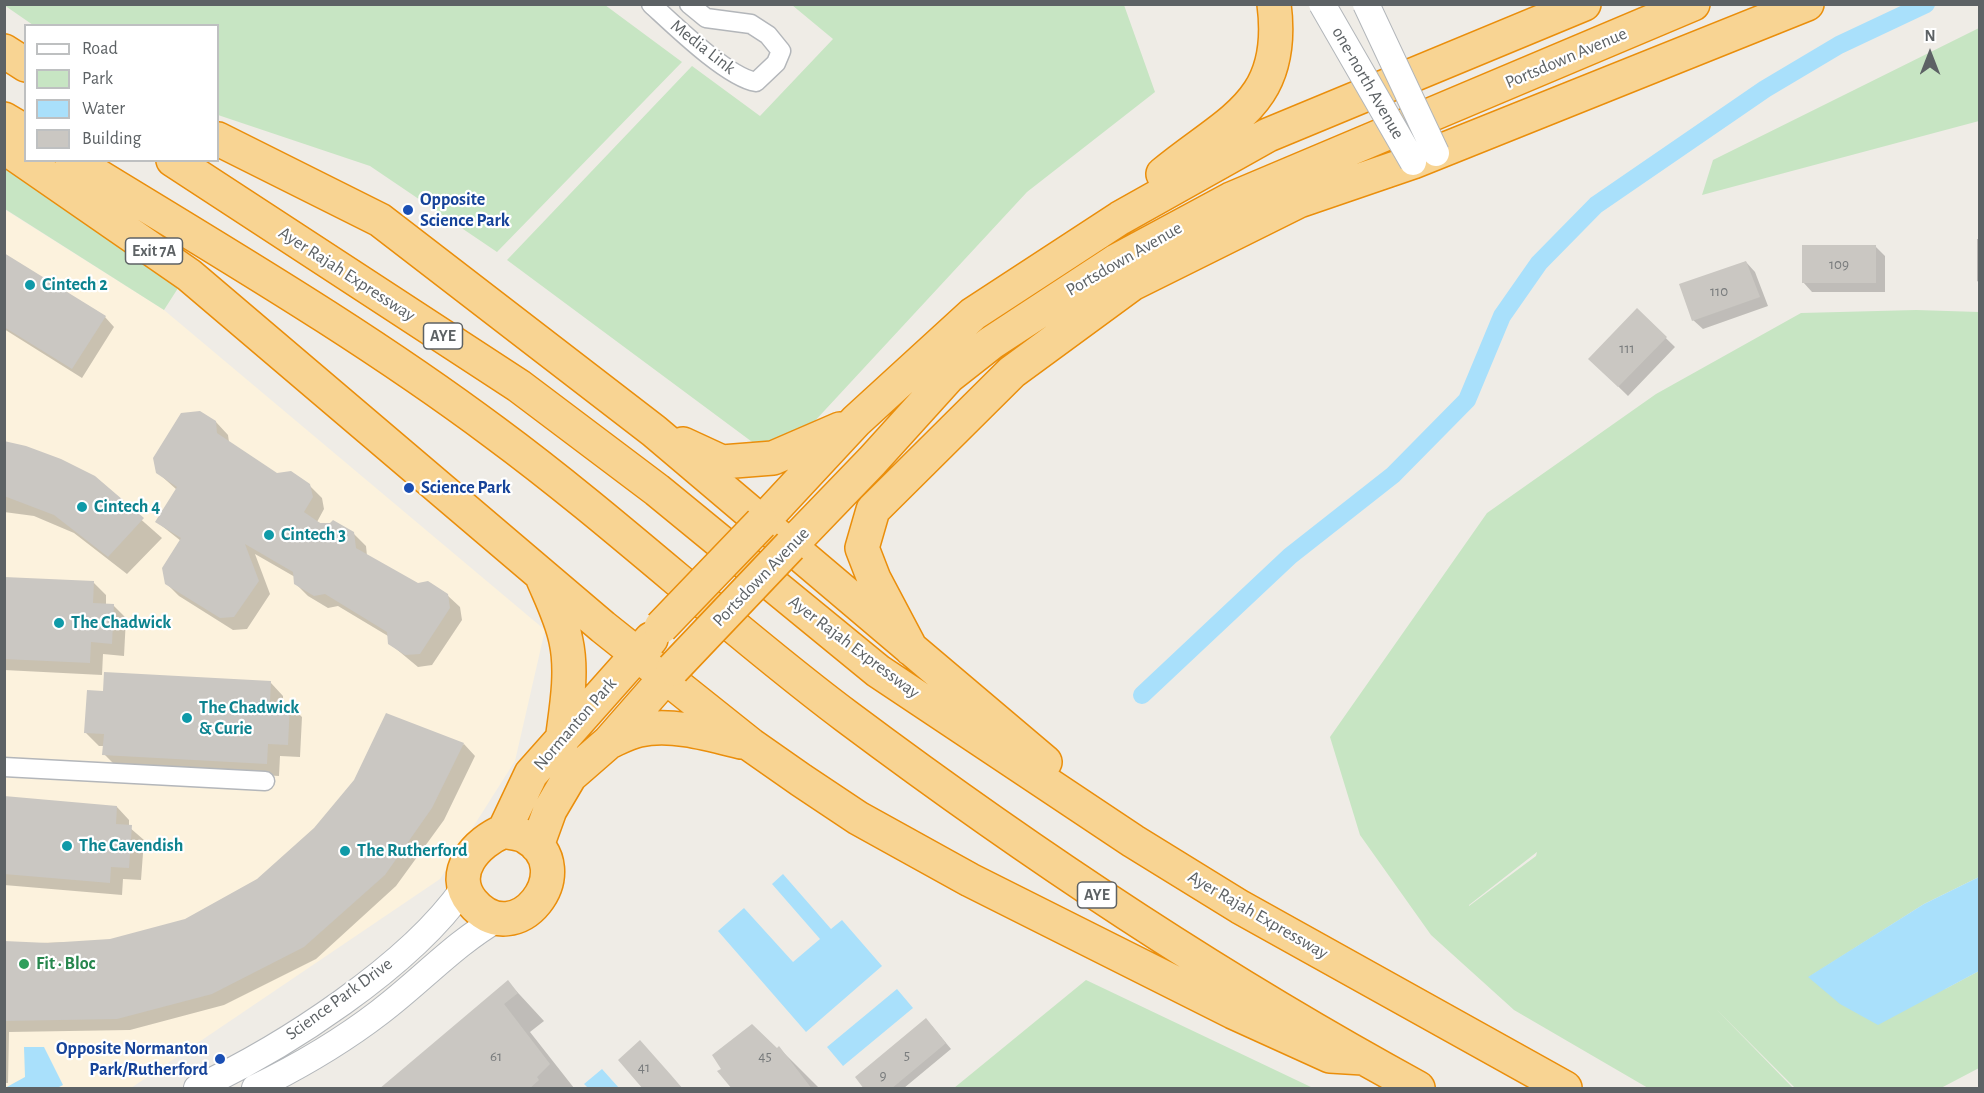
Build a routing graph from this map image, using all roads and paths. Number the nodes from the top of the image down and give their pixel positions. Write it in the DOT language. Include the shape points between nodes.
graph roads {
  1 [pos="651,4"];
  2 [pos="689,4"];
  3 [pos="1274,4"];
  4 [pos="1322,4"];
  5 [pos="1366,4"];
  6 [pos="1584,4"];
  7 [pos="1693,4"];
  8 [pos="1808,4"];
  9 [pos="4,45"];
  10 [pos="4,51"];
  11 [pos="24,53"];
  12 [pos="24,63"];
  13 [pos="4,119"];
  14 [pos="24,131"];
  15 [pos="219,140"];
  16 [pos="4,147"];
  17 [pos="1425,158"];
  18 [pos="24,161"];
  19 [pos="26,162"];
  20 [pos="75,162"];
  21 [pos="176,162"];
  22 [pos="1120,218"];
  23 [pos="856,421"];
  24 [pos="654,431"];
  25 [pos="872,461"];
  26 [pos="761,523"];
  27 [pos="790,546"];
  28 [pos="862,548"];
  29 [pos="542,576"];
  30 [pos="640,650"];
  31 [pos="910,650"];
  32 [pos="669,673"];
  33 [pos="562,741"];
  34 [pos="609,742"];
  35 [pos="751,745"];
  36 [pos="4,767"];
  37 [pos="265,781"];
  38 [pos="504,831"];
  39 [pos="1133,841"];
  40 [pos="537,846"];
  41 [pos="464,888"];
  42 [pos="499,918"];
  43 [pos="1363,1058"];
  44 [pos="197,1089"];
  45 [pos="255,1089"];
  46 [pos="1418,1089"];
  47 [pos="1564,1089"];
  1 -- 2 [label="street, Media Link" via="745,80 756,82 776,63 781,51 768,35 750,24 706,18"];
  3 -- 22 [label="highway" via="1274,51 1270,74 1259,95 1210,140 1149,186"];
  4 -- 17 [label="main road, one-north Avenue, bridge"];
  5 -- 17 [label="main road, one-north Avenue, bridge"];
  6 -- 22 [label="highway, Portsdown Avenue" via="1268,135"];
  7 -- 25 [label="highway, Portsdown Avenue" via="1231,199 1116,261 991,343 949,376"];
  8 -- 17 [label="highway"];
  9 -- 11 [label="highway"];
  10 -- 12 [label="highway"];
  13 -- 14 [label="highway"];
  15 -- 24 [label="highway" via="380,220"];
  16 -- 18 [label="highway, Exit 7A"];
  17 -- 28 [label="highway" via="1299,201 1132,284 1012,372 873,510"];
  19 -- 29 [label="highway, Exit 7A" via="189,275"];
  20 -- 43 [label="highway, AYE" via="331,319 494,431 844,714 1078,883"];
  21 -- 39 [label="highway, Ayer Rajah Expressway / AYE" via="519,386 657,490 878,671"];
  22 -- 23 [label="highway, Portsdown Avenue" via="973,314"];
  23 -- 24 [label="highway" via="773,458 722,462"];
  23 -- 26 [label="highway, Portsdown Avenue"];
  24 -- 26 [label="highway"];
  25 -- 27 [label="highway, Portsdown Avenue"];
  25 -- 28 [label="highway" via="858,508"];
  26 -- 27 [label="highway"];
  26 -- 30 [label="highway, Portsdown Avenue, bridge"];
  27 -- 31 [label="highway"];
  27 -- 32 [label="highway, Portsdown Avenue, bridge"];
  28 -- 31 [label="highway"];
  29 -- 30 [label="highway, Exit 7A"];
  29 -- 33 [label="highway" via="567,644"];
  30 -- 32 [label="highway"];
  30 -- 33 [label="highway, Normanton Park"];
  31 -- 39 [label="highway" via="994,717"];
  32 -- 34 [label="highway, Normanton Park"];
  32 -- 35 [label="highway"];
  33 -- 38 [label="highway, Normanton Park" via="531,774"];
  34 -- 35 [label="highway" via="639,730 661,729 704,733"];
  34 -- 40 [label="highway, Normanton Park" via="570,776 550,810"];
  35 -- 43 [label="highway" via="858,818 1081,937 1330,1056"];
  36 -- 37 [label="street"];
  38 -- 40 [label="highway" via="524,836"];
  38 -- 41 [label="highway" via="488,837 470,855"];
  39 -- 47 [label="highway, Ayer Rajah Expressway / AYE" via="1240,907"];
  40 -- 42 [label="highway" via="546,864 547,883 541,899 527,912"];
  41 -- 42 [label="highway" via="483,913"];
  41 -- 44 [label="main road, Science Park Drive" via="435,925 369,982 298,1032"];
  42 -- 45 [label="main road, Science Park Drive" via="478,930 381,1011 316,1057"];
  43 -- 46 [label="highway, AYE"];
}
